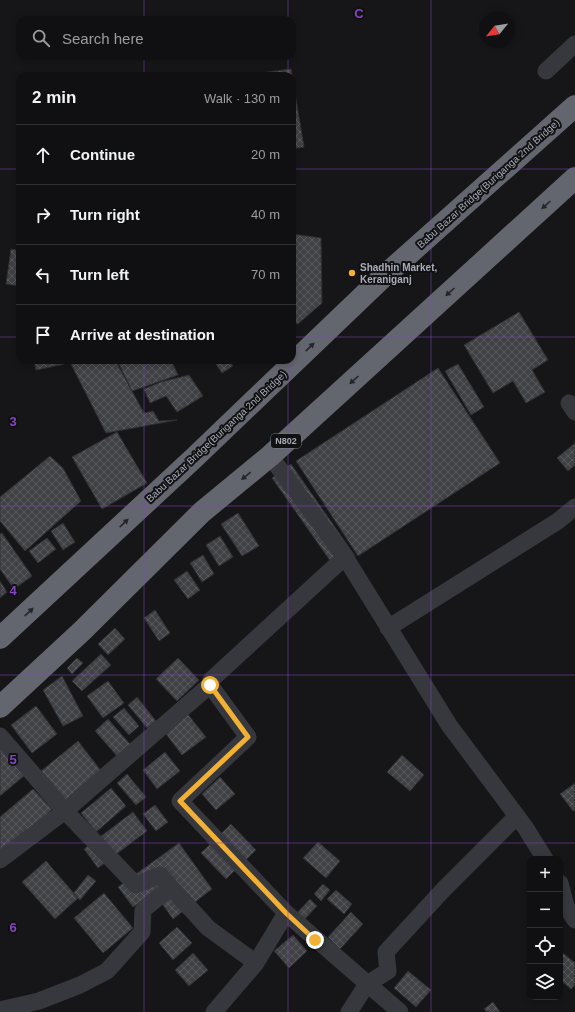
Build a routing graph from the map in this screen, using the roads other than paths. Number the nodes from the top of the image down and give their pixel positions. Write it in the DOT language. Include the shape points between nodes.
graph roads {
  1 [pos="575,44"];
  2 [pos="546,71"];
  3 [pos="575,106"];
  4 [pos="575,178"];
  5 [pos="296,361"];
  6 [pos="293,364"];
  7 [pos="270,456"];
  8 [pos="575,507"];
  9 [pos="345,557"];
  10 [pos="388,628"];
  11 [pos="0,638"];
  12 [pos="210,685"];
  13 [pos="0,707"];
  14 [pos="0,736"];
  15 [pos="65,811"];
  16 [pos="517,816"];
  17 [pos="543,856"];
  18 [pos="0,860"];
  19 [pos="171,887"];
  20 [pos="562,892"];
  21 [pos="286,913"];
  22 [pos="575,920"];
  23 [pos="256,963"];
  24 [pos="367,984"];
  25 [pos="0,1010"];
  26 [pos="214,1012"];
  27 [pos="349,1012"];
  28 [pos="400,1012"];
  1 -- 2 [label="street"];
  5 -- 3 [label="highway, Babu Bazar Bridge(Buriganga 2nd Bridge), one-way" via="383,277"];
  4 -- 7 [label="highway, N802, one-way"];
  11 -- 6 [label="highway, Babu Bazar Bridge(Buriganga 2nd Bridge), one-way"];
  7 -- 9 [label="street"];
  7 -- 13 [label="highway, N802, one-way" via="202,512 82,631"];
  8 -- 10 [label="street" via="558,521"];
  9 -- 10 [label="street"];
  9 -- 12 [label="street" via="211,680"];
  10 -- 16 [label="street" via="449,726"];
  12 -- 15 [label="street"];
  12 -- 21 [label="street" via="248,737 180,801"];
  14 -- 15 [label="street"];
  15 -- 18 [label="street"];
  15 -- 19 [label="street" via="136,885 160,875"];
  16 -- 17 [label="street"];
  16 -- 24 [label="street" via="415,919 386,952 388,971"];
  19 -- 23 [label="street" via="208,928"];
  19 -- 25 [label="street" via="143,910 142,932 107,971 39,1001"];
  20 -- 22 [label="street" via="566,906"];
  21 -- 23 [label="street"];
  21 -- 24 [label="street"];
  23 -- 26 [label="street"];
  24 -- 27 [label="street"];
  24 -- 28 [label="street"];
}
